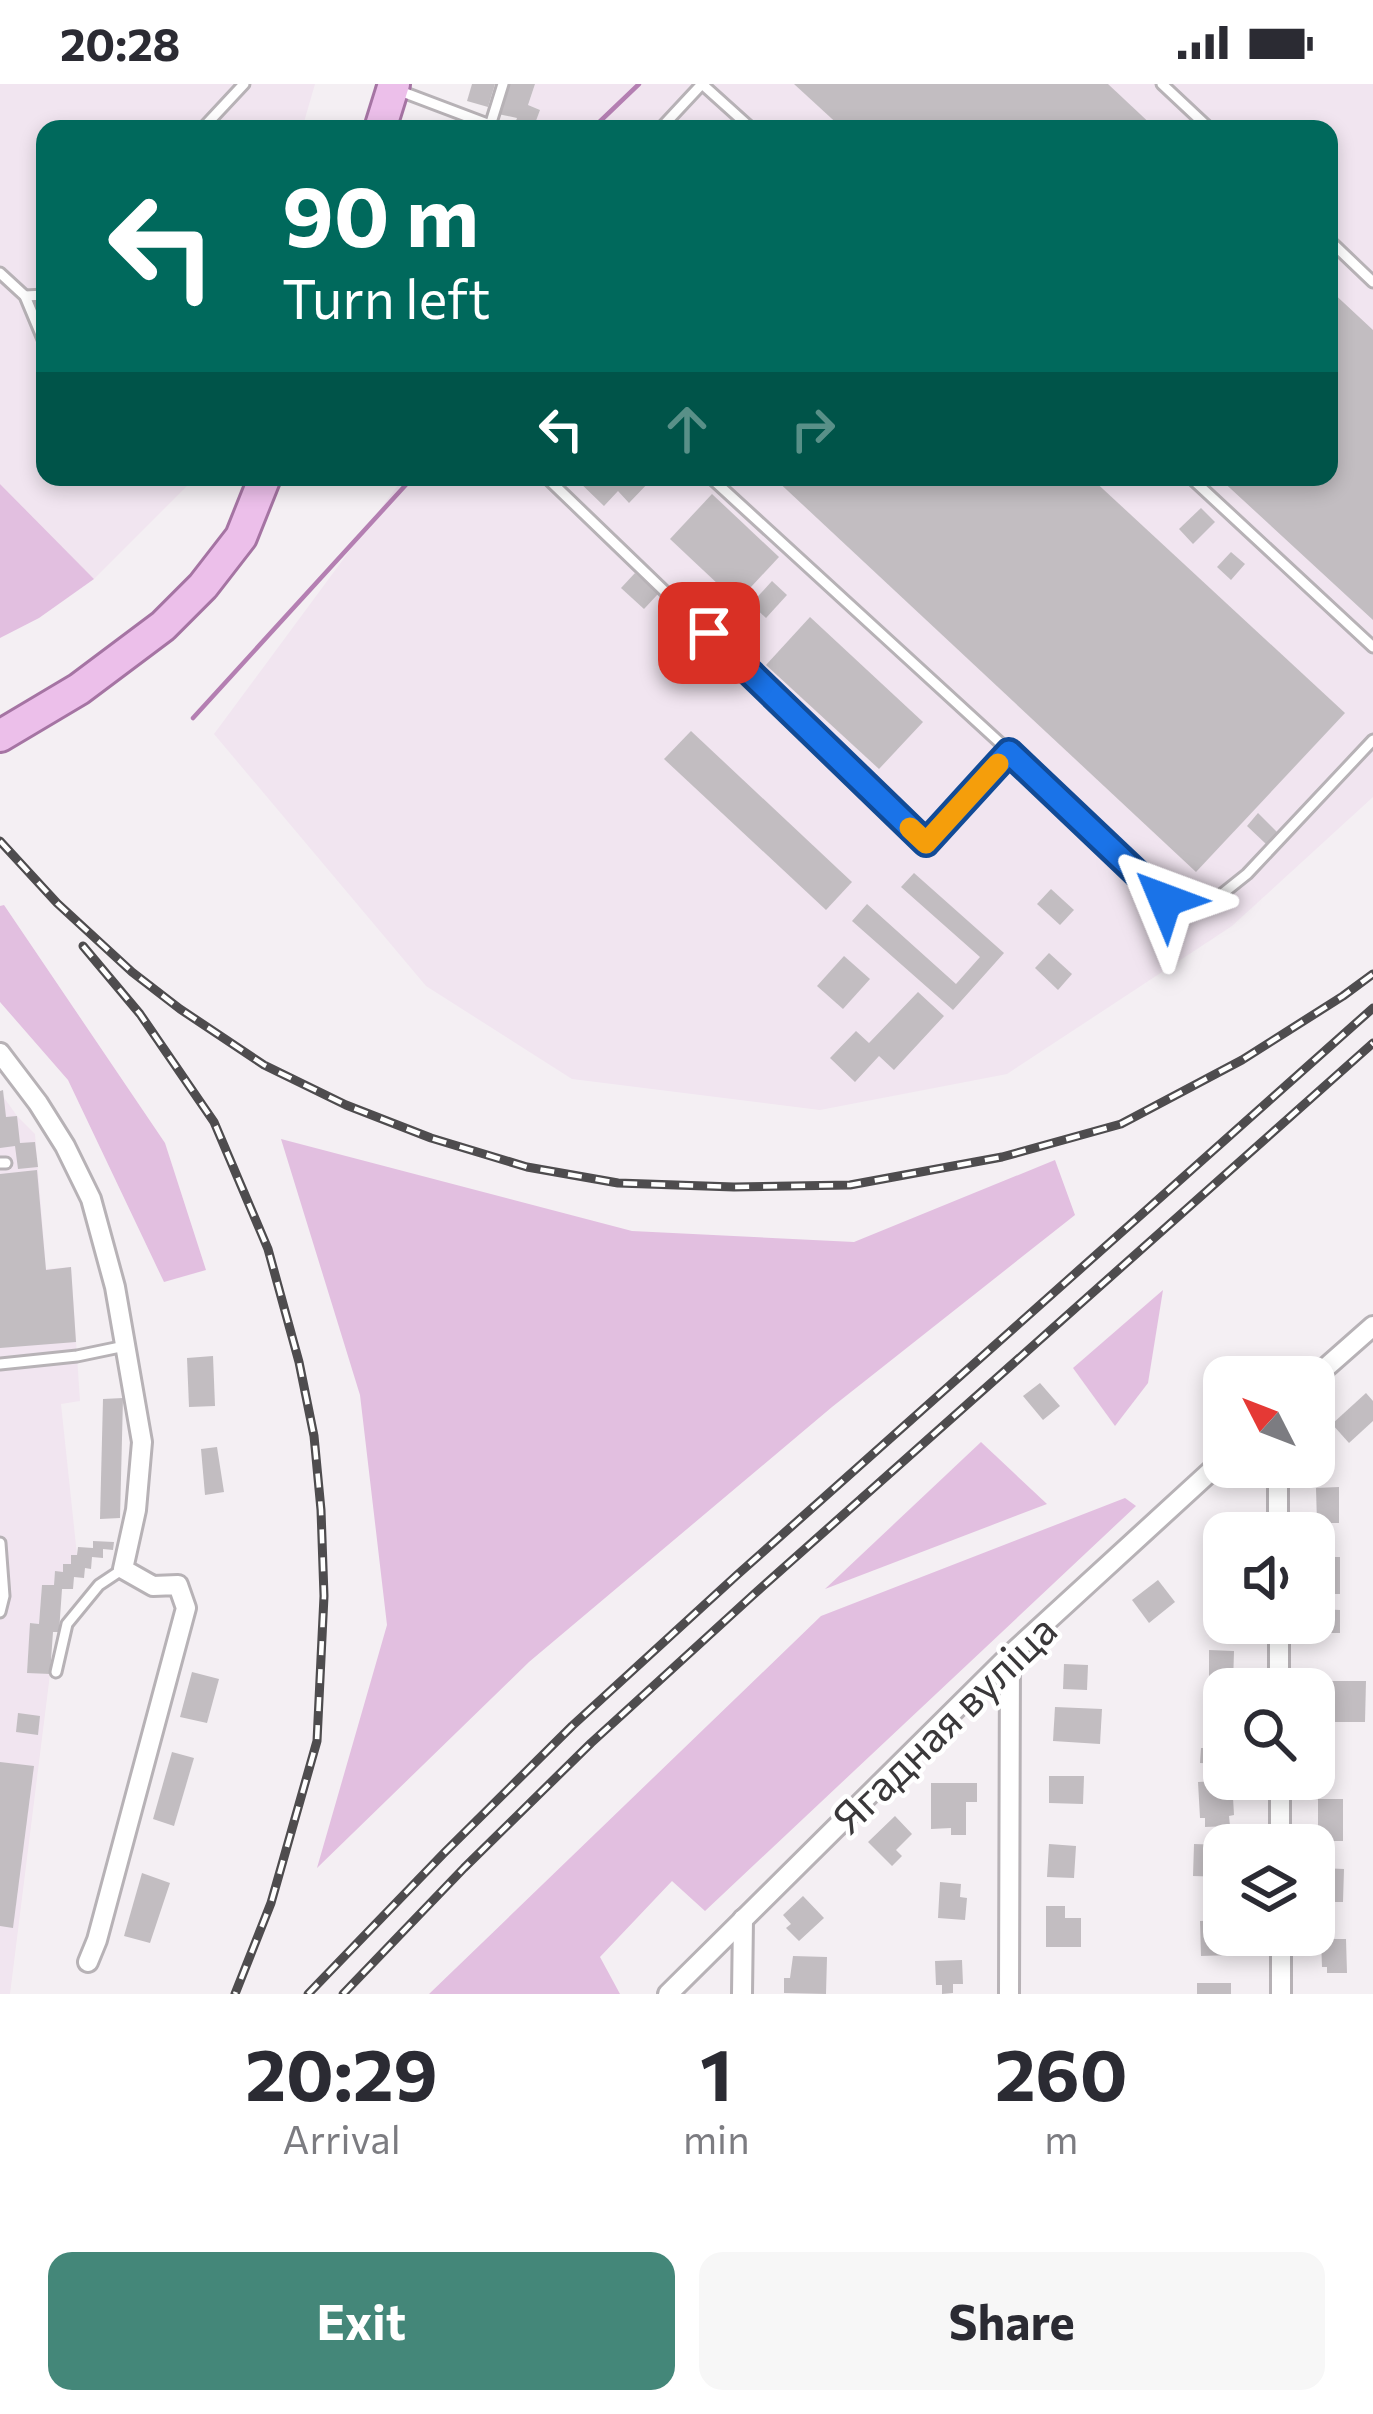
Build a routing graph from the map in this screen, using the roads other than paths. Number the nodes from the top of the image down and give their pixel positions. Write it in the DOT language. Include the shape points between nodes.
graph roads {
  1 [pos="244,84"];
  2 [pos="503,84"];
  3 [pos="702,84"];
  4 [pos="1162,84"];
  5 [pos="393,86"];
  6 [pos="210,120"];
  7 [pos="383,120"];
  8 [pos="473,120"];
  9 [pos="491,120"];
  10 [pos="668,120"];
  11 [pos="742,120"];
  12 [pos="1200,120"];
  13 [pos="1338,249"];
  14 [pos="0,273"];
  15 [pos="1373,282"];
  16 [pos="36,295"];
  17 [pos="25,296"];
  18 [pos="36,322"];
  19 [pos="261,486"];
  20 [pos="555,486"];
  21 [pos="720,486"];
  22 [pos="1200,486"];
  23 [pos="1373,647"];
  24 [pos="0,736"];
  25 [pos="1373,740"];
  26 [pos="1009,752"];
  27 [pos="0,1053"];
  28 [pos="1373,1326"];
  29 [pos="125,1346"];
  30 [pos="1335,1359"];
  31 [pos="0,1364"];
  32 [pos="1203,1478"];
  33 [pos="0,1543"];
  34 [pos="123,1569"];
  35 [pos="0,1612"];
  36 [pos="1010,1655"];
  37 [pos="56,1672"];
  38 [pos="743,1919"];
  39 [pos="1281,1956"];
  40 [pos="88,1962"];
  41 [pos="668,1994"];
  42 [pos="742,1994"];
  43 [pos="1010,1994"];
  44 [pos="1281,1994"];
  1 -- 6 [label="lane"];
  2 -- 9 [label="lane"];
  3 -- 10 [label="lane"];
  3 -- 11 [label="lane"];
  4 -- 12 [label="lane"];
  5 -- 7 [label="main road"];
  5 -- 8 [label="lane"];
  13 -- 15 [label="lane"];
  14 -- 17 [label="lane"];
  16 -- 17 [label="lane"];
  17 -- 18 [label="lane"];
  19 -- 24 [label="main road" via="241,537 164,626"];
  20 -- 26 [label="lane" via="926,843"];
  21 -- 26 [label="lane"];
  22 -- 23 [label="lane"];
  25 -- 26 [label="lane" via="1208,906 1165,900"];
  27 -- 29 [label="street" via="38,1102 91,1199"];
  28 -- 30 [label="street"];
  29 -- 31 [label="lane"];
  29 -- 34 [label="street" via="142,1442"];
  32 -- 36 [label="street, Ягадная вуліца"];
  33 -- 35 [label="lane"];
  34 -- 37 [label="lane" via="67,1624"];
  34 -- 40 [label="street" via="153,1586 178,1586 186,1608"];
  36 -- 38 [label="street, Ягадная вуліца"];
  36 -- 43 [label="street"];
  38 -- 41 [label="street, Ягадная вуліца"];
  38 -- 42 [label="street"];
  39 -- 44 [label="street"];
}
